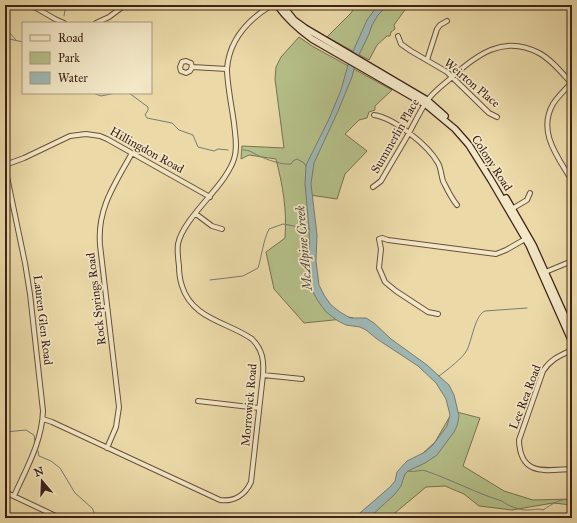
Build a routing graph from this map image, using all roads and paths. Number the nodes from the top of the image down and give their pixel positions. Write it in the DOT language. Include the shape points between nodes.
graph roads {
  1 [pos="31,5"];
  2 [pos="126,5"];
  3 [pos="272,5"];
  4 [pos="277,5"];
  5 [pos="282,5"];
  6 [pos="447,20"];
  7 [pos="62,22"];
  8 [pos="98,22"];
  9 [pos="296,24"];
  10 [pos="398,36"];
  11 [pos="427,60"];
  12 [pos="192,67"];
  13 [pos="227,69"];
  14 [pos="452,77"];
  15 [pos="572,84"];
  16 [pos="426,102"];
  17 [pos="374,115"];
  18 [pos="497,117"];
  19 [pos="409,133"];
  20 [pos="132,153"];
  21 [pos="5,166"];
  22 [pos="572,181"];
  23 [pos="373,187"];
  24 [pos="530,193"];
  25 [pos="210,197"];
  26 [pos="456,205"];
  27 [pos="510,210"];
  28 [pos="196,214"];
  29 [pos="222,229"];
  30 [pos="527,239"];
  31 [pos="572,261"];
  32 [pos="544,273"];
  33 [pos="438,314"];
  34 [pos="572,332"];
  35 [pos="572,342"];
  36 [pos="572,350"];
  37 [pos="263,375"];
  38 [pos="302,380"];
  39 [pos="198,401"];
  40 [pos="260,408"];
  41 [pos="43,419"];
  42 [pos="107,448"];
  43 [pos="572,468"];
  44 [pos="5,492"];
  45 [pos="14,496"];
  46 [pos="60,518"];
  1 -- 7 [label="street"];
  2 -- 8 [label="street"];
  3 -- 13 [label="street, Morrowick Road" via="244,27 232,49"];
  4 -- 9 [label="main road, Colony Road" via="286,17"];
  5 -- 9 [label="main road, Colony Road"];
  6 -- 11 [label="street" via="437,29"];
  9 -- 16 [label="main road, Colony Road"];
  10 -- 11 [label="street, Weirton Place" via="401,44"];
  11 -- 14 [label="street, Weirton Place"];
  12 -- 13 [label="street"];
  13 -- 25 [label="street, Morrowick Road" via="236,153 232,165"];
  14 -- 15 [label="street, Summerlin Place" via="479,55 515,46 540,53"];
  14 -- 16 [label="street, Summerlin Place"];
  14 -- 18 [label="street, Weirton Place" via="489,113"];
  15 -- 22 [label="street" via="553,104 547,124 551,144"];
  16 -- 19 [label="street, Summerlin Place"];
  16 -- 27 [label="main road, Colony Road" via="450,119 474,144"];
  17 -- 19 [label="street"];
  19 -- 23 [label="street, Summerlin Place" via="381,181"];
  19 -- 26 [label="street" via="438,163"];
  20 -- 21 [label="street, Hillingdon Road" via="103,137 81,134 65,138"];
  20 -- 25 [label="street, Hillingdon Road"];
  20 -- 42 [label="street, Rock Springs Road" via="105,203 100,227 119,407 116,427"];
  21 -- 41 [label="street, Lauren Glen Road" via="30,294"];
  24 -- 27 [label="street" via="526,200"];
  25 -- 28 [label="street, Morrowick Road"];
  27 -- 30 [label="main road, Colony Road"];
  28 -- 29 [label="street" via="212,226"];
  28 -- 37 [label="street, Morrowick Road" via="183,231 178,245 182,287 188,299 201,313 247,336 257,344 264,360"];
  30 -- 32 [label="main road, Colony Road"];
  30 -- 33 [label="street" via="496,254 379,239 379,268 385,282 428,312"];
  31 -- 32 [label="street"];
  32 -- 34 [label="main road, Colony Road"];
  32 -- 35 [label="main road, Colony Road"];
  36 -- 43 [label="street, Lee Rea Road" via="548,363 543,371 519,440 520,453 526,463 535,469 545,471"];
  37 -- 38 [label="street"];
  37 -- 40 [label="street, Morrowick Road"];
  39 -- 40 [label="street"];
  40 -- 42 [label="street, Morrowick Road" via="251,482 241,496 233,500 211,496"];
  41 -- 42 [label="street, Morrowick Road"];
  41 -- 45 [label="street, Lauren Glen Road" via="37,445"];
  44 -- 45 [label="street"];
  45 -- 46 [label="street"];
}
